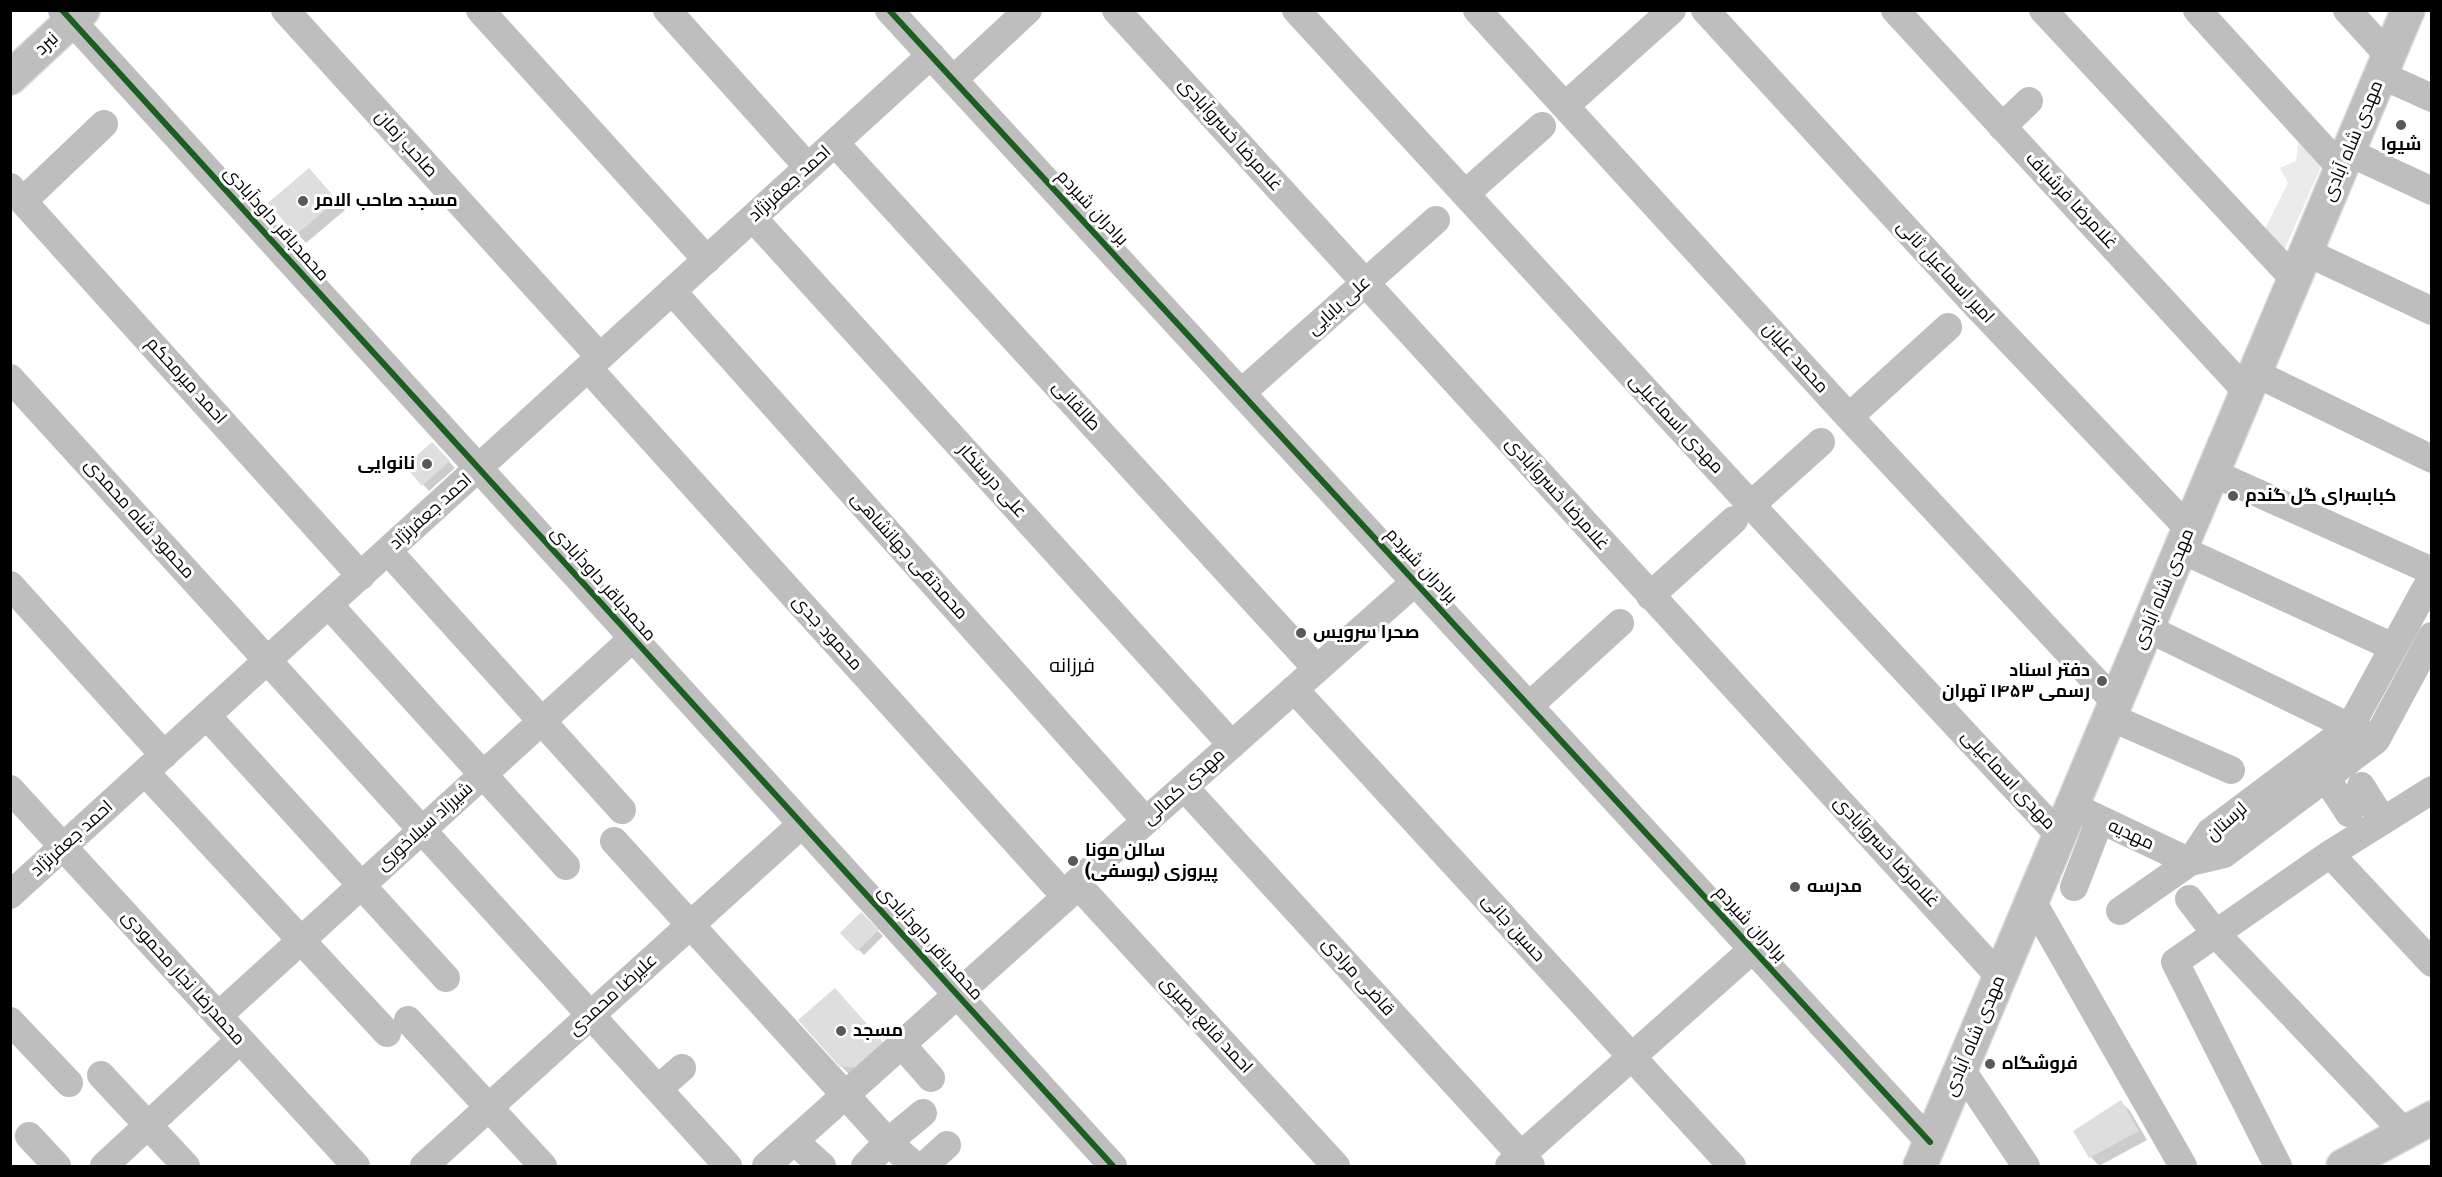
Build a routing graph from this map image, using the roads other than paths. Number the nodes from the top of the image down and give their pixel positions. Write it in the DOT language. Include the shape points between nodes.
graph roads {
  1 [pos="285,10"];
  2 [pos="480,10"];
  3 [pos="667,10"];
  4 [pos="889,10"];
  5 [pos="1028,10"];
  6 [pos="1116,10"];
  7 [pos="1296,10"];
  8 [pos="1478,10"];
  9 [pos="1672,10"];
  10 [pos="1705,10"];
  11 [pos="1894,10"];
  12 [pos="2043,10"];
  13 [pos="2198,10"];
  14 [pos="2347,10"];
  15 [pos="2408,10"];
  16 [pos="72,14"];
  17 [pos="931,56"];
  18 [pos="2385,65"];
  19 [pos="10,78"];
  20 [pos="953,80"];
  21 [pos="2432,98"];
  22 [pos="2029,101"];
  23 [pos="1564,106"];
  24 [pos="104,124"];
  25 [pos="1542,126"];
  26 [pos="2002,127"];
  27 [pos="835,143"];
  28 [pos="2345,160"];
  29 [pos="808,167"];
  30 [pos="2432,191"];
  31 [pos="17,194"];
  32 [pos="1465,194"];
  33 [pos="753,218"];
  34 [pos="1436,220"];
  35 [pos="707,260"];
  36 [pos="2300,266"];
  37 [pos="1365,283"];
  38 [pos="672,291"];
  39 [pos="2432,311"];
  40 [pos="1948,327"];
  41 [pos="594,363"];
  42 [pos="10,378"];
  43 [pos="2251,382"];
  44 [pos="1241,393"];
  45 [pos="1849,417"];
  46 [pos="1821,442"];
  47 [pos="2432,459"];
  48 [pos="478,468"];
  49 [pos="2213,473"];
  50 [pos="1742,513"];
  51 [pos="2185,539"];
  52 [pos="388,551"];
  53 [pos="2432,571"];
  54 [pos="361,576"];
  55 [pos="2432,577"];
  56 [pos="1415,582"];
  57 [pos="10,585"];
  58 [pos="1650,596"];
  59 [pos="329,605"];
  60 [pos="1620,623"];
  61 [pos="2147,628"];
  62 [pos="633,638"];
  63 [pos="2393,647"];
  64 [pos="2427,658"];
  65 [pos="268,660"];
  66 [pos="1317,669"];
  67 [pos="1294,689"];
  68 [pos="1529,706"];
  69 [pos="2113,710"];
  70 [pos="207,716"];
  71 [pos="542,721"];
  72 [pos="2350,727"];
  73 [pos="2376,740"];
  74 [pos="1232,744"];
  75 [pos="155,763"];
  76 [pos="2231,770"];
  77 [pos="484,774"];
  78 [pos="2326,778"];
  79 [pos="2361,786"];
  80 [pos="1184,787"];
  81 [pos="10,789"];
  82 [pos="2432,790"];
  83 [pos="622,810"];
  84 [pos="2086,813"];
  85 [pos="2349,813"];
  86 [pos="1146,820"];
  87 [pos="2383,820"];
  88 [pos="802,824"];
  89 [pos="422,830"];
  90 [pos="2060,836"];
  91 [pos="614,841"];
  92 [pos="63,847"];
  93 [pos="2330,854"];
  94 [pos="2190,862"];
  95 [pos="566,866"];
  96 [pos="362,885"];
  97 [pos="2074,887"];
  98 [pos="1071,890"];
  99 [pos="10,895"];
  100 [pos="2189,899"];
  101 [pos="2032,901"];
  102 [pos="2120,911"];
  103 [pos="691,925"];
  104 [pos="2216,934"];
  105 [pos="301,940"];
  106 [pos="1753,949"];
  107 [pos="2432,963"];
  108 [pos="2000,977"];
  109 [pos="446,978"];
  110 [pos="957,995"];
  111 [pos="591,1015"];
  112 [pos="218,1016"];
  113 [pos="10,1021"];
  114 [pos="240,1040"];
  115 [pos="902,1045"];
  116 [pos="1632,1057"];
  117 [pos="682,1068"];
  118 [pos="1961,1069"];
  119 [pos="101,1075"];
  120 [pos="930,1078"];
  121 [pos="69,1083"];
  122 [pos="658,1089"];
  123 [pos="846,1095"];
  124 [pos="489,1107"];
  125 [pos="923,1113"];
  126 [pos="2418,1125"];
  127 [pos="148,1126"];
  128 [pos="29,1136"];
  129 [pos="794,1141"];
  130 [pos="888,1142"];
  131 [pos="947,1145"];
  132 [pos="1925,1154"];
  133 [pos="2365,1162"];
  134 [pos="1520,1163"];
  135 [pos="57,1167"];
  136 [pos="104,1167"];
  137 [pos="186,1167"];
  138 [pos="356,1167"];
  139 [pos="423,1167"];
  140 [pos="543,1167"];
  141 [pos="728,1167"];
  142 [pos="766,1167"];
  143 [pos="822,1167"];
  144 [pos="865,1167"];
  145 [pos="915,1167"];
  146 [pos="924,1167"];
  147 [pos="1113,1167"];
  148 [pos="1336,1167"];
  149 [pos="1732,1167"];
  150 [pos="2026,1167"];
  151 [pos="2183,1167"];
  152 [pos="2278,1167"];
  1 -- 41 [label="street, صاحب زمان"];
  2 -- 35 [label="street"];
  3 -- 29 [label="street"];
  4 -- 17 [label="street, برادران شیردم"];
  5 -- 20 [label="street"];
  6 -- 37 [label="street, غلامرضا خسروآبادی"];
  7 -- 32 [label="street, مهدی اسماعیلی"];
  8 -- 23 [label="street, محمد علیان"];
  9 -- 23 [label="street"];
  10 -- 51 [label="street, امیر اسماعیل ثانی"];
  11 -- 26 [label="street, غلامرضا فرشباف"];
  12 -- 36 [label="street"];
  13 -- 28 [label="street"];
  14 -- 18 [label="street"];
  15 -- 18 [label="main road, مهدی شاه آبادی"];
  16 -- 19 [label="main road, نبرد"];
  16 -- 48 [label="street, محمدباقر داودآبادی"];
  17 -- 20 [label="street, برادران شیردم"];
  17 -- 27 [label="street, احمد جعفرنژاد"];
  18 -- 21 [label="street"];
  18 -- 28 [label="main road, مهدی شاه آبادی"];
  20 -- 44 [label="street, برادران شیردم"];
  22 -- 26 [label="street"];
  23 -- 45 [label="street, محمد علیان"];
  24 -- 31 [label="street"];
  25 -- 32 [label="street"];
  26 -- 43 [label="street, غلامرضا فرشباف"];
  27 -- 29 [label="street, احمد جعفرنژاد"];
  27 -- 66 [label="street, طالقانی"];
  28 -- 30 [label="street"];
  28 -- 36 [label="main road, مهدی شاه آبادی"];
  29 -- 33 [label="street, احمد جعفرنژاد"];
  31 -- 54 [label="street, احمد میرمحکم"];
  32 -- 50 [label="street, مهدی اسماعیلی"];
  33 -- 35 [label="street, احمد جعفرنژاد"];
  33 -- 74 [label="street, علی درستکار"];
  34 -- 37 [label="street, علی بابایی"];
  35 -- 38 [label="street, احمد جعفرنژاد"];
  36 -- 39 [label="street"];
  36 -- 43 [label="main road, مهدی شاه آبادی"];
  37 -- 44 [label="street, علی بابایی"];
  37 -- 58 [label="street, غلامرضا خسروآبادی"];
  38 -- 41 [label="street, احمد جعفرنژاد"];
  38 -- 86 [label="street, محمدتقی جهانشاهی"];
  40 -- 45 [label="street"];
  41 -- 48 [label="street, احمد جعفرنژاد"];
  41 -- 98 [label="street, محمود جدی"];
  42 -- 65 [label="street, محمود شاه محمدی"];
  43 -- 47 [label="street"];
  43 -- 49 [label="main road, مهدی شاه آبادی"];
  44 -- 56 [label="street, برادران شیردم"];
  45 -- 69 [label="street, محمد علیان"];
  46 -- 50 [label="street"];
  48 -- 52 [label="street, احمد جعفرنژاد"];
  48 -- 62 [label="street, محمدباقر داودآبادی"];
  49 -- 51 [label="main road, مهدی شاه آبادی"];
  49 -- 53 [label="street"];
  50 -- 58 [label="street"];
  50 -- 90 [label="street, مهدی اسماعیلی"];
  51 -- 61 [label="main road, مهدی شاه آبادی"];
  51 -- 63 [label="street"];
  52 -- 54 [label="street, احمد جعفرنژاد"];
  52 -- 71 [label="street"];
  54 -- 59 [label="street, احمد جعفرنژاد"];
  55 -- 63 [label="street, لرستان"];
  56 -- 66 [label="street, مهدی کمالی"];
  56 -- 68 [label="street, برادران شیردم"];
  57 -- 75 [label="street"];
  58 -- 108 [label="street, غلامرضا خسروآبادی"];
  59 -- 65 [label="street, احمد جعفرنژاد"];
  59 -- 77 [label="street"];
  60 -- 68 [label="street"];
  61 -- 69 [label="main road, مهدی شاه آبادی"];
  61 -- 72 [label="street"];
  62 -- 71 [label="street, شیرزاد سیلاخوری"];
  62 -- 88 [label="street, محمدباقر داودآبادی"];
  63 -- 72 [label="street, لرستان"];
  64 -- 73 [label="street, لرستان"];
  65 -- 70 [label="street, احمد جعفرنژاد"];
  65 -- 89 [label="street, محمود شاه محمدی"];
  66 -- 67 [label="street, مهدی کمالی"];
  67 -- 74 [label="street, مهدی کمالی"];
  67 -- 116 [label="street, حسین جانی"];
  68 -- 106 [label="street, برادران شیردم"];
  69 -- 76 [label="street"];
  69 -- 84 [label="main road, مهدی شاه آبادی"];
  70 -- 75 [label="street, احمد جعفرنژاد"];
  70 -- 96 [label="street"];
  71 -- 77 [label="street, شیرزاد سیلاخوری"];
  71 -- 83 [label="street"];
  72 -- 73 [label="street"];
  72 -- 94 [label="street, لرستان" via="2210,832"];
  73 -- 78 [label="street, لرستان"];
  74 -- 80 [label="street, مهدی کمالی"];
  75 -- 92 [label="street, احمد جعفرنژاد"];
  75 -- 105 [label="street"];
  77 -- 89 [label="street, شیرزاد سیلاخوری"];
  77 -- 95 [label="street"];
  78 -- 85 [label="street"];
  78 -- 94 [label="street, لرستان" via="2224,854"];
  79 -- 87 [label="street"];
  80 -- 86 [label="street, مهدی کمالی"];
  80 -- 134 [label="street, قاضی مرادی"];
  81 -- 92 [label="street, محمدرضا نجار محمودی"];
  82 -- 87 [label="street"];
  84 -- 90 [label="main road, مهدی شاه آبادی"];
  84 -- 94 [label="street, مهدیه"];
  84 -- 97 [label="street"];
  86 -- 98 [label="street, مهدی کمالی"];
  87 -- 93 [label="street"];
  88 -- 103 [label="street, علیرضا محمدی"];
  88 -- 110 [label="street, محمدباقر داودآبادی"];
  89 -- 96 [label="street, شیرزاد سیلاخوری"];
  89 -- 111 [label="street, محمود شاه محمدی"];
  90 -- 101 [label="main road, مهدی شاه آبادی"];
  91 -- 103 [label="street"];
  92 -- 99 [label="street, احمد جعفرنژاد"];
  92 -- 112 [label="street, محمدرضا نجار محمودی"];
  93 -- 104 [label="street"];
  93 -- 107 [label="street"];
  94 -- 102 [label="street"];
  96 -- 105 [label="street, شیرزاد سیلاخوری"];
  96 -- 109 [label="street"];
  98 -- 110 [label="street, مهدی کمالی"];
  98 -- 148 [label="street, احمد قانع بصیری"];
  100 -- 104 [label="street"];
  101 -- 108 [label="main road, مهدی شاه آبادی"];
  101 -- 151 [label="street"];
  103 -- 111 [label="street, علیرضا محمدی"];
  103 -- 123 [label="street"];
  104 -- 126 [label="street"];
  104 -- 152 [label="street" via="2175,962"];
  105 -- 112 [label="street, شیرزاد سیلاخوری"];
  105 -- 124 [label="street"];
  106 -- 116 [label="street"];
  106 -- 132 [label="street, برادران شیردم"];
  108 -- 118 [label="main road, مهدی شاه آبادی"];
  110 -- 115 [label="street, مهدی کمالی"];
  110 -- 147 [label="street, محمدباقر داودآبادی"];
  111 -- 122 [label="street, محمود شاه محمدی"];
  111 -- 124 [label="street, علیرضا محمدی"];
  112 -- 114 [label="street, محمدرضا نجار محمودی"];
  113 -- 121 [label="street"];
  114 -- 127 [label="street"];
  114 -- 138 [label="street, محمدرضا نجار محمودی"];
  115 -- 120 [label="street"];
  115 -- 123 [label="street, مهدی کمالی"];
  116 -- 134 [label="street"];
  116 -- 149 [label="street, حسین جانی"];
  117 -- 122 [label="street"];
  118 -- 132 [label="main road, مهدی شاه آبادی"];
  118 -- 150 [label="street"];
  119 -- 127 [label="street"];
  122 -- 141 [label="street, محمود شاه محمدی"];
  123 -- 129 [label="street, مهدی کمالی"];
  123 -- 130 [label="street"];
  124 -- 139 [label="street, علیرضا محمدی"];
  124 -- 140 [label="street"];
  125 -- 130 [label="street"];
  126 -- 133 [label="main road"];
  127 -- 136 [label="street"];
  127 -- 137 [label="street"];
  128 -- 135 [label="street"];
  129 -- 142 [label="street, مهدی کمالی"];
  129 -- 143 [label="street"];
  130 -- 144 [label="street"];
  130 -- 145 [label="street"];
  131 -- 146 [label="street"];
}
